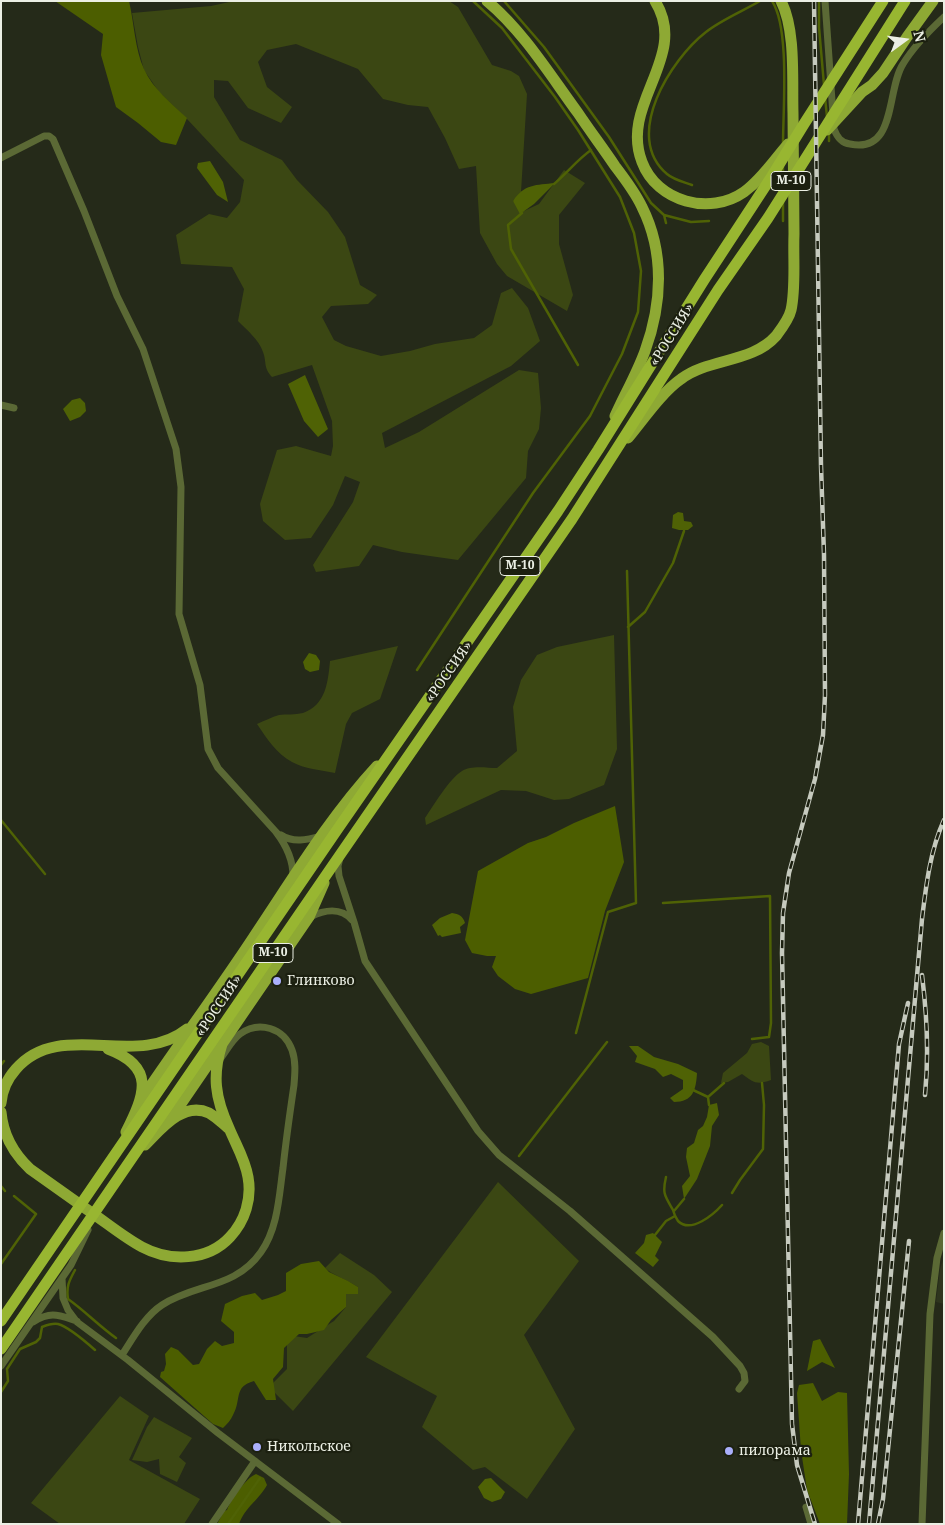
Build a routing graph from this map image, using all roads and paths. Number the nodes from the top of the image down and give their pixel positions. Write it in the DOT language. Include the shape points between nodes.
graph roads {
  1 [pos="488,1"];
  2 [pos="655,1"];
  3 [pos="781,1"];
  4 [pos="825,1"];
  5 [pos="883,1"];
  6 [pos="905,1"];
  7 [pos="933,1"];
  8 [pos="944,17"];
  9 [pos="850,96"];
  10 [pos="1,158"];
  11 [pos="768,174"];
  12 [pos="1,404"];
  13 [pos="14,408"];
  14 [pos="598,450"];
  15 [pos="611,459"];
  16 [pos="395,746"];
  17 [pos="276,832"];
  18 [pos="323,835"];
  19 [pos="341,852"];
  20 [pos="331,868"];
  21 [pos="292,879"];
  22 [pos="309,917"];
  23 [pos="354,922"];
  24 [pos="261,944"];
  25 [pos="219,989"];
  26 [pos="196,1021"];
  27 [pos="222,1044"];
  28 [pos="102,1046"];
  29 [pos="216,1067"];
  30 [pos="1,1103"];
  31 [pos="139,1103"];
  32 [pos="1,1112"];
  33 [pos="170,1120"];
  34 [pos="228,1128"];
  35 [pos="115,1156"];
  36 [pos="130,1162"];
  37 [pos="102,1203"];
  38 [pos="944,1233"];
  39 [pos="62,1278"];
  40 [pos="1,1322"];
  41 [pos="77,1322"];
  42 [pos="30,1324"];
  43 [pos="1,1349"];
  44 [pos="122,1355"];
  45 [pos="1,1366"];
  46 [pos="739,1389"];
  47 [pos="255,1461"];
  48 [pos="806,1507"];
  49 [pos="212,1524"];
  50 [pos="338,1524"];
  51 [pos="811,1524"];
  52 [pos="922,1524"];
  1 -- 14 [label="main road" via="518,32 630,186 647,218 654,241 659,276 653,324 641,362"];
  2 -- 11 [label="main road" via="664,26 664,44 661,61 640,110 636,136 640,158 647,172 670,195 704,204 739,196"];
  3 -- 15 [label="main road" via="788,18 792,57 794,214 790,313 778,334 766,344 681,379"];
  4 -- 8 [label="street" via="834,129 841,141 851,145 868,144 884,130 902,65"];
  5 -- 11 [label="highway, «РОССИЯ» / М-10"];
  6 -- 9 [label="highway, «РОССИЯ» / М-10"];
  7 -- 9 [label="main road" via="883,73"];
  9 -- 15 [label="highway, «РОССИЯ» / М-10" via="814,144"];
  10 -- 17 [label="street" via="44,136 54,139 117,296 143,349 176,449 181,487 179,614 200,685 208,749 218,768"];
  11 -- 14 [label="highway, «РОССИЯ» / М-10"];
  12 -- 13 [label="street"];
  14 -- 16 [label="highway, «РОССИЯ» / М-10"];
  15 -- 19 [label="highway, «РОССИЯ» / М-10"];
  16 -- 18 [label="main road" via="354,791"];
  16 -- 24 [label="highway, «РОССИЯ» / М-10"];
  17 -- 18 [label="street" via="294,840"];
  17 -- 21 [label="street" via="290,854"];
  18 -- 21 [label="main road"];
  19 -- 20 [label="highway, «РОССИЯ» / М-10"];
  19 -- 23 [label="street" via="339,876"];
  20 -- 22 [label="main road"];
  20 -- 36 [label="highway, «РОССИЯ» / М-10"];
  21 -- 25 [label="main road"];
  22 -- 23 [label="street" via="332,911 344,913"];
  22 -- 27 [label="main road"];
  23 -- 46 [label="street" via="365,961 478,1131 499,1155 570,1211 713,1337 744,1373 745,1381"];
  24 -- 25 [label="main road"];
  24 -- 35 [label="highway, «РОССИЯ» / М-10"];
  25 -- 26 [label="main road"];
  26 -- 28 [label="main road" via="180,1034 157,1044"];
  26 -- 31 [label="main road"];
  27 -- 29 [label="main road"];
  27 -- 33 [label="main road"];
  28 -- 30 [label="main road" via="63,1045 36,1053 10,1077"];
  28 -- 31 [label="main road" via="126,1056 139,1069 142,1087"];
  29 -- 34 [label="main road" via="218,1098"];
  29 -- 44 [label="street" via="239,1035 252,1028 266,1027 280,1034 292,1051 294,1084 272,1231 262,1252 237,1275 174,1298 158,1308"];
  31 -- 35 [label="main road"];
  32 -- 34 [label="main road" via="4,1131 14,1152 30,1169 136,1243 151,1251 176,1256 207,1253 216,1248 239,1226 246,1211 249,1187 244,1164"];
  33 -- 34 [label="main road" via="185,1113 202,1111"];
  33 -- 36 [label="main road"];
  35 -- 40 [label="highway, «РОССИЯ» / М-10"];
  36 -- 37 [label="highway, «РОССИЯ» / М-10"];
  37 -- 39 [label="street"];
  37 -- 43 [label="highway, «РОССИЯ» / М-10"];
  38 -- 52 [label="street" via="937,1258 930,1314"];
  39 -- 41 [label="street" via="63,1298"];
  39 -- 42 [label="street"];
  41 -- 42 [label="street" via="57,1314 44,1316"];
  41 -- 44 [label="street"];
  42 -- 45 [label="street"];
  44 -- 47 [label="street"];
  47 -- 49 [label="street"];
  47 -- 50 [label="street"];
  48 -- 51 [label="street"];
}
